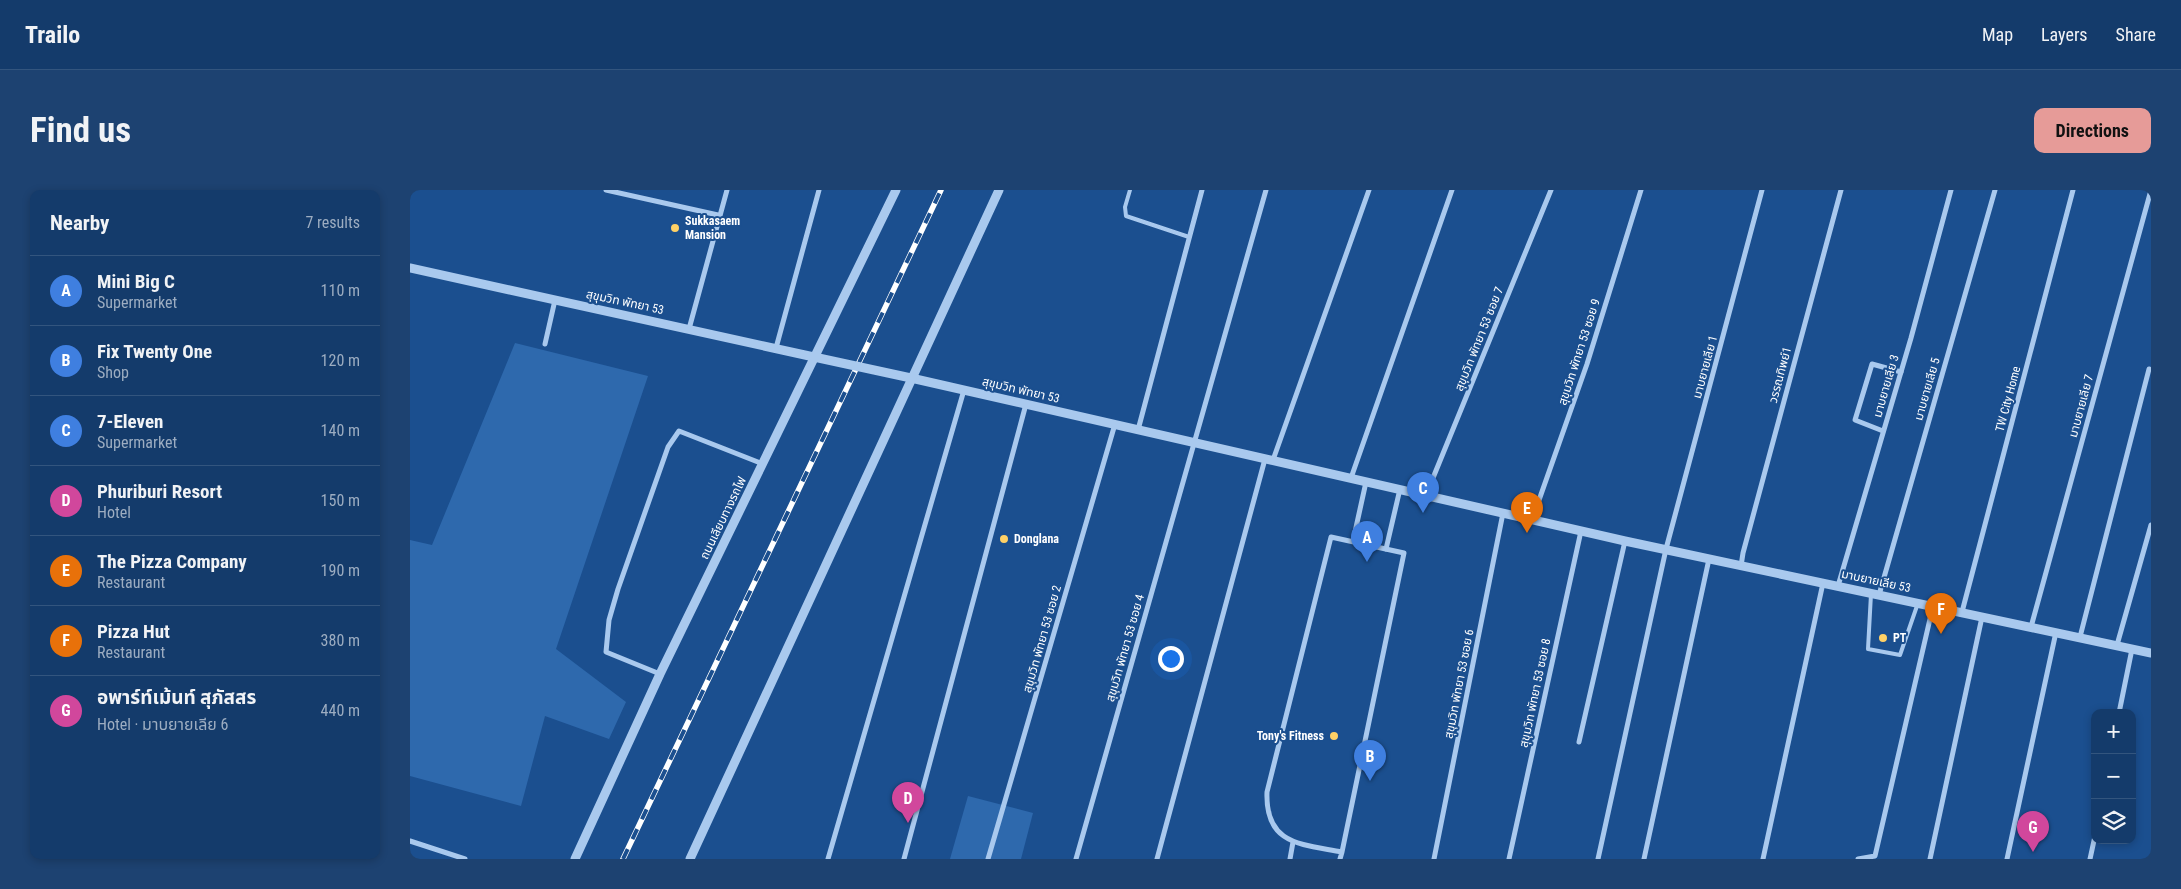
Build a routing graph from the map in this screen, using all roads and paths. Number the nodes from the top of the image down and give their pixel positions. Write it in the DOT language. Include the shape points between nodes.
graph roads {
  1 [pos="606,190"];
  2 [pos="727,190"];
  3 [pos="819,190"];
  4 [pos="896,190"];
  5 [pos="999,190"];
  6 [pos="1130,190"];
  7 [pos="1202,190"];
  8 [pos="1266,190"];
  9 [pos="1369,190"];
  10 [pos="1452,190"];
  11 [pos="1551,190"];
  12 [pos="1642,190"];
  13 [pos="1762,190"];
  14 [pos="1841,190"];
  15 [pos="1951,190"];
  16 [pos="1995,190"];
  17 [pos="2073,190"];
  18 [pos="2151,190"];
  19 [pos="718,215"];
  20 [pos="1189,237"];
  21 [pos="410,268"];
  22 [pos="555,299"];
  23 [pos="689,329"];
  24 [pos="545,344"];
  25 [pos="776,348"];
  26 [pos="814,357"];
  27 [pos="2149,368"];
  28 [pos="1900,372"];
  29 [pos="911,378"];
  30 [pos="964,390"];
  31 [pos="1026,404"];
  32 [pos="1115,424"];
  33 [pos="1138,430"];
  34 [pos="1883,431"];
  35 [pos="1194,442"];
  36 [pos="1269,460"];
  37 [pos="763,464"];
  38 [pos="1351,478"];
  39 [pos="1366,482"];
  40 [pos="1400,490"];
  41 [pos="1426,495"];
  42 [pos="1503,513"];
  43 [pos="1532,520"];
  44 [pos="2151,525"];
  45 [pos="1581,531"];
  46 [pos="1353,541"];
  47 [pos="1625,541"];
  48 [pos="1386,549"];
  49 [pos="1666,550"];
  50 [pos="1709,559"];
  51 [pos="1741,566"];
  52 [pos="1823,583"];
  53 [pos="1838,586"];
  54 [pos="1875,594"];
  55 [pos="1918,603"];
  56 [pos="1933,606"];
  57 [pos="1962,612"];
  58 [pos="1982,617"];
  59 [pos="2030,627"];
  60 [pos="2056,632"];
  61 [pos="2080,637"];
  62 [pos="2116,645"];
  63 [pos="2132,648"];
  64 [pos="2151,652"];
  65 [pos="660,674"];
  66 [pos="2120,709"];
  67 [pos="1579,742"];
  68 [pos="410,841"];
  69 [pos="1293,842"];
  70 [pos="2093,844"];
  71 [pos="1342,852"];
  72 [pos="465,859"];
  73 [pos="575,859"];
  74 [pos="690,859"];
  75 [pos="828,859"];
  76 [pos="904,859"];
  77 [pos="988,859"];
  78 [pos="1076,859"];
  79 [pos="1157,859"];
  80 [pos="1290,859"];
  81 [pos="1340,859"];
  82 [pos="1434,859"];
  83 [pos="1510,859"];
  84 [pos="1598,859"];
  85 [pos="1644,859"];
  86 [pos="1763,859"];
  87 [pos="1858,859"];
  88 [pos="1930,859"];
  89 [pos="2006,859"];
  90 [pos="2090,859"];
  1 -- 19 [label="street"];
  2 -- 19 [label="street"];
  3 -- 25 [label="street"];
  4 -- 26 [label="street, ถนนเลียบทางรถไฟ"];
  5 -- 29 [label="street"];
  6 -- 20 [label="lane" via="1126,216"];
  7 -- 20 [label="street"];
  8 -- 35 [label="street, สุขุมวิท พัทยา 53 ซอย 4"];
  9 -- 36 [label="street"];
  10 -- 38 [label="street"];
  11 -- 41 [label="street, สุขุมวิท พัทยา 53 ซอย 7"];
  12 -- 43 [label="street, สุขุมวิท พัทยา 53 ซอย 9" via="1587,364"];
  13 -- 49 [label="street, มาบยายเลีย 1"];
  14 -- 51 [label="street, วรรณทิพย์1"];
  15 -- 28 [label="street, มาบยายเลีย 3"];
  16 -- 54 [label="street, มาบยายเลีย 5"];
  17 -- 57 [label="street, TW City Home"];
  18 -- 59 [label="street, มาบยายเลีย 7"];
  19 -- 23 [label="street"];
  20 -- 33 [label="street"];
  21 -- 22 [label="street, สุขุมวิท พัทยา 53"];
  22 -- 23 [label="street, สุขุมวิท พัทยา 53"];
  22 -- 24 [label="street"];
  23 -- 25 [label="street, สุขุมวิท พัทยา 53"];
  25 -- 26 [label="street, สุขุมวิท พัทยา 53"];
  26 -- 29 [label="street, สุขุมวิท พัทยา 53, bridge"];
  26 -- 37 [label="street, ถนนเลียบทางรถไฟ"];
  27 -- 61 [label="street"];
  28 -- 34 [label="street, มาบยายเลีย 3"];
  28 -- 34 [label="street" via="1872,364 1855,420"];
  29 -- 30 [label="street, สุขุมวิท พัทยา 53"];
  29 -- 74 [label="street"];
  30 -- 31 [label="street, สุขุมวิท พัทยา 53"];
  30 -- 75 [label="street"];
  31 -- 32 [label="street, สุขุมวิท พัทยา 53"];
  31 -- 76 [label="street"];
  32 -- 33 [label="street, สุขุมวิท พัทยา 53"];
  32 -- 77 [label="street, สุขุมวิท พัทยา 53 ซอย 2"];
  33 -- 35 [label="street, สุขุมวิท พัทยา 53"];
  34 -- 53 [label="street, มาบยายเลีย 3"];
  35 -- 36 [label="street, สุขุมวิท พัทยา 53"];
  35 -- 78 [label="street, สุขุมวิท พัทยา 53 ซอย 4"];
  36 -- 38 [label="street, สุขุมวิท พัทยา 53"];
  36 -- 79 [label="street"];
  37 -- 65 [label="street, ถนนเลียบทางรถไฟ"];
  37 -- 65 [label="street" via="679,431 668,447 618,588 609,620 606,652"];
  38 -- 39 [label="street, สุขุมวิท พัทยา 53"];
  39 -- 40 [label="street, สุขุมวิท พัทยา 53"];
  39 -- 46 [label="street"];
  40 -- 41 [label="street, สุขุมวิท พัทยา 53"];
  40 -- 48 [label="street"];
  41 -- 42 [label="street, สุขุมวิท พัทยา 53"];
  42 -- 43 [label="street, สุขุมวิท พัทยา 53"];
  42 -- 82 [label="street, สุขุมวิท พัทยา 53 ซอย 6"];
  43 -- 45 [label="street, สุขุมวิท พัทยา 53"];
  44 -- 62 [label="street"];
  45 -- 47 [label="street, สุขุมวิท พัทยา 53"];
  45 -- 83 [label="street, สุขุมวิท พัทยา 53 ซอย 8"];
  46 -- 48 [label="street"];
  46 -- 69 [label="street" via="1331,536 1267,792 1272,822 1281,836"];
  47 -- 49 [label="street, มาบยายเลีย 53"];
  47 -- 67 [label="street"];
  48 -- 71 [label="street" via="1404,553"];
  49 -- 50 [label="street, มาบยายเลีย 53"];
  49 -- 84 [label="street, มาบยายเลีย 1"];
  50 -- 51 [label="street, มาบยายเลีย 53"];
  50 -- 85 [label="street"];
  51 -- 52 [label="street, มาบยายเลีย 53"];
  52 -- 53 [label="street, มาบยายเลีย 53"];
  52 -- 86 [label="street"];
  53 -- 54 [label="street, มาบยายเลีย 53"];
  54 -- 55 [label="street, มาบยายเลีย 53"];
  54 -- 55 [label="lane" via="1868,649 1900,655"];
  55 -- 56 [label="street, มาบยายเลีย 53"];
  56 -- 57 [label="street, มาบยายเลีย 53"];
  56 -- 87 [label="street" via="1875,856"];
  57 -- 58 [label="street, มาบยายเลีย 53"];
  58 -- 59 [label="street, มาบยายเลีย 53"];
  58 -- 88 [label="street"];
  59 -- 60 [label="street, มาบยายเลีย 53"];
  60 -- 61 [label="street, มาบยายเลีย 53"];
  60 -- 89 [label="street"];
  61 -- 62 [label="street, มาบยายเลีย 53"];
  62 -- 63 [label="street, มาบยายเลีย 53"];
  63 -- 64 [label="street, มาบยายเลีย 53"];
  63 -- 66 [label="street"];
  65 -- 73 [label="street, ถนนเลียบทางรถไฟ"];
  68 -- 72 [label="street"];
  69 -- 71 [label="street"];
  69 -- 80 [label="street"];
  70 -- 90 [label="street"];
  71 -- 81 [label="street"];
}
